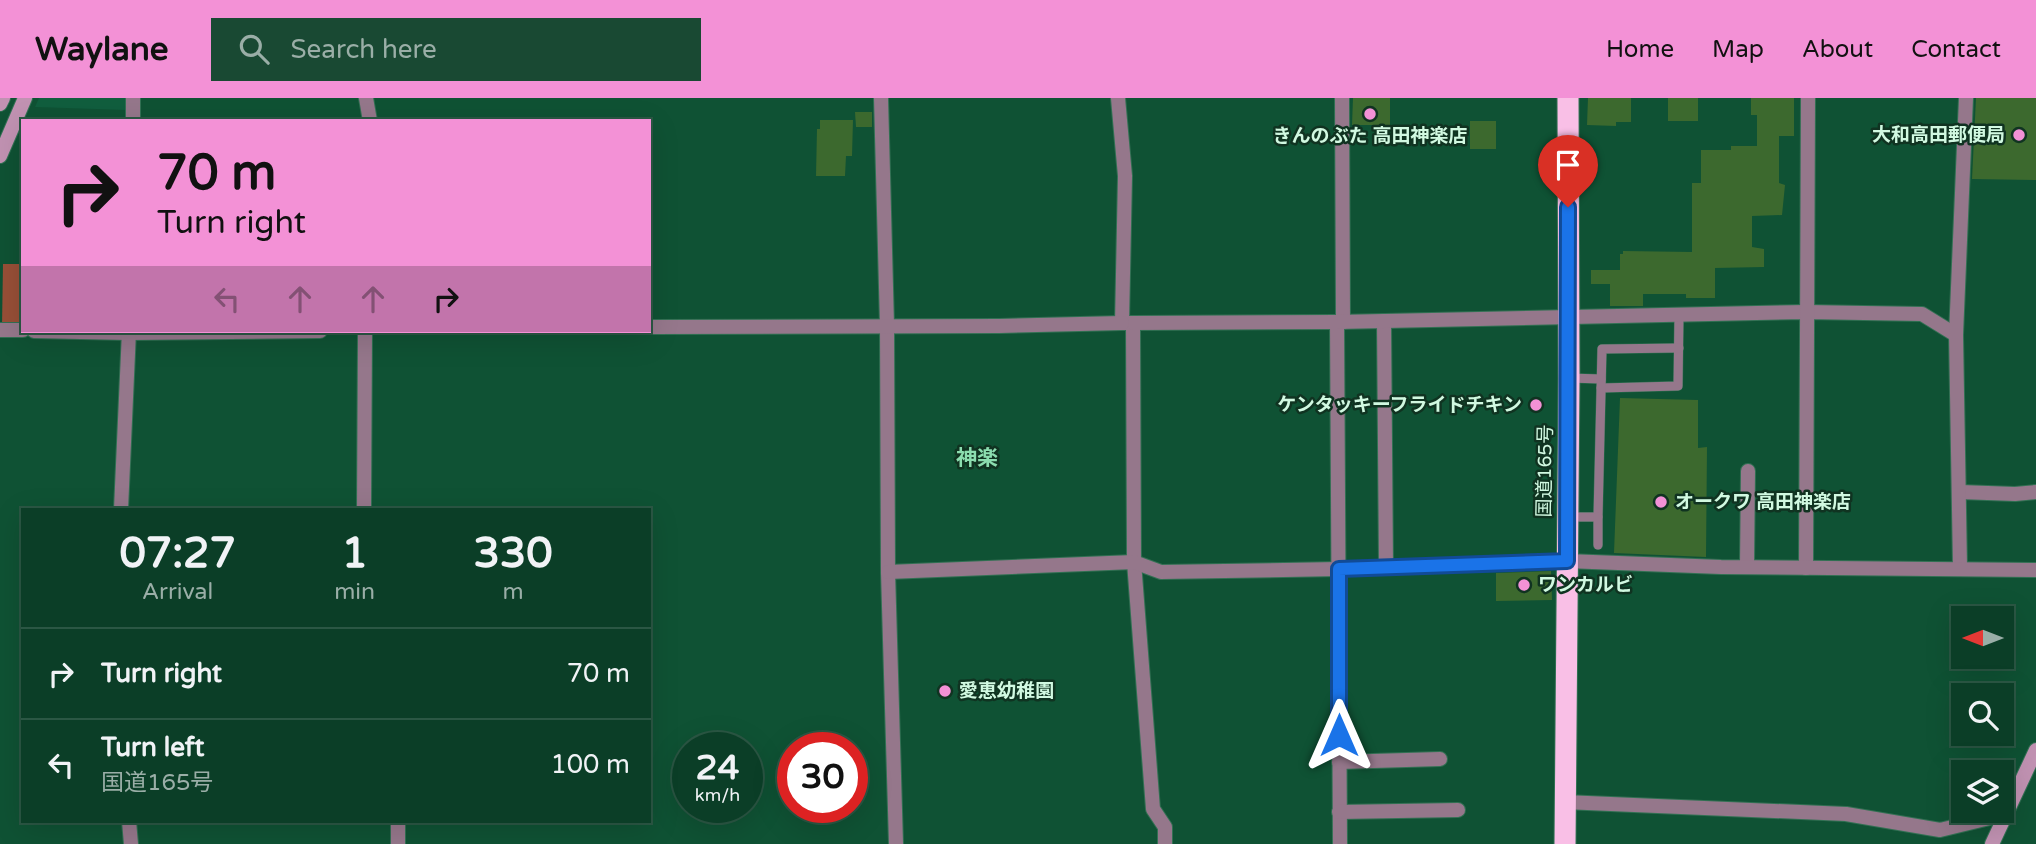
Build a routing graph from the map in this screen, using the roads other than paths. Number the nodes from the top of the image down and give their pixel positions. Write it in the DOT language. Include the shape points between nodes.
graph roads {
  1 [pos="3,98"];
  2 [pos="25,98"];
  3 [pos="133,98"];
  4 [pos="366,98"];
  5 [pos="881,98"];
  6 [pos="1118,98"];
  7 [pos="1342,98"];
  8 [pos="1568,98"];
  9 [pos="1808,98"];
  10 [pos="1966,98"];
  11 [pos="0,104"];
  12 [pos="133,119"];
  13 [pos="370,119"];
  14 [pos="0,156"];
  15 [pos="1806,312"];
  16 [pos="1678,316"];
  17 [pos="1568,317"];
  18 [pos="1384,321"];
  19 [pos="1340,322"];
  20 [pos="1127,323"];
  21 [pos="887,325"];
  22 [pos="651,327"];
  23 [pos="0,330"];
  24 [pos="21,330"];
  25 [pos="129,333"];
  26 [pos="365,333"];
  27 [pos="1956,335"];
  28 [pos="1678,348"];
  29 [pos="1569,379"];
  30 [pos="1601,383"];
  31 [pos="1748,471"];
  32 [pos="1960,492"];
  33 [pos="2036,492"];
  34 [pos="121,508"];
  35 [pos="364,508"];
  36 [pos="1567,517"];
  37 [pos="1598,517"];
  38 [pos="1598,545"];
  39 [pos="1567,561"];
  40 [pos="1134,562"];
  41 [pos="1748,565"];
  42 [pos="1960,567"];
  43 [pos="1386,568"];
  44 [pos="1806,568"];
  45 [pos="1339,569"];
  46 [pos="2036,570"];
  47 [pos="888,572"];
  48 [pos="2036,750"];
  49 [pos="1440,759"];
  50 [pos="1339,762"];
  51 [pos="2014,797"];
  52 [pos="1564,802"];
  53 [pos="1458,810"];
  54 [pos="1339,812"];
  55 [pos="129,823"];
  56 [pos="398,823"];
  57 [pos="1969,823"];
  58 [pos="2002,823"];
  59 [pos="131,844"];
  60 [pos="398,844"];
  61 [pos="896,844"];
  62 [pos="1165,844"];
  63 [pos="1340,844"];
  64 [pos="1564,844"];
  65 [pos="1992,844"];
  1 -- 11 [label="main road"];
  2 -- 14 [label="main road"];
  3 -- 12 [label="street"];
  4 -- 13 [label="street"];
  5 -- 21 [label="street"];
  6 -- 20 [label="street" via="1125,176"];
  7 -- 19 [label="street"];
  8 -- 17 [label="highway, 国道165号"];
  9 -- 15 [label="street"];
  10 -- 27 [label="street"];
  15 -- 16 [label="street"];
  15 -- 27 [label="street" via="1923,314"];
  15 -- 44 [label="street"];
  16 -- 17 [label="street"];
  16 -- 28 [label="lane"];
  17 -- 18 [label="street"];
  17 -- 29 [label="highway, 国道165号"];
  18 -- 19 [label="street"];
  18 -- 43 [label="street"];
  19 -- 20 [label="street"];
  19 -- 45 [label="street"];
  20 -- 21 [label="street"];
  20 -- 40 [label="street"];
  21 -- 22 [label="street"];
  21 -- 47 [label="street"];
  23 -- 24 [label="street"];
  25 -- 34 [label="street"];
  26 -- 35 [label="street"];
  27 -- 32 [label="street"];
  28 -- 30 [label="lane" via="1602,349"];
  28 -- 30 [label="lane" via="1678,386"];
  29 -- 30 [label="lane"];
  29 -- 36 [label="highway, 国道165号"];
  30 -- 37 [label="lane"];
  31 -- 41 [label="street"];
  32 -- 33 [label="street"];
  32 -- 42 [label="street"];
  36 -- 37 [label="lane"];
  36 -- 39 [label="highway, 国道165号"];
  37 -- 38 [label="lane"];
  39 -- 41 [label="street"];
  39 -- 43 [label="street"];
  39 -- 52 [label="highway, 国道165号"];
  40 -- 45 [label="street" via="1161,572"];
  40 -- 47 [label="street"];
  40 -- 62 [label="street" via="1153,808 1165,827"];
  41 -- 44 [label="street"];
  42 -- 44 [label="street"];
  42 -- 46 [label="street"];
  43 -- 45 [label="street"];
  45 -- 50 [label="street"];
  47 -- 61 [label="street"];
  48 -- 51 [label="main road"];
  49 -- 50 [label="street"];
  50 -- 54 [label="street"];
  52 -- 57 [label="street" via="1846,814 1940,830"];
  52 -- 64 [label="highway, 国道165号"];
  53 -- 54 [label="street"];
  54 -- 63 [label="street"];
  55 -- 59 [label="street"];
  56 -- 60 [label="street"];
  58 -- 65 [label="main road"];
}
